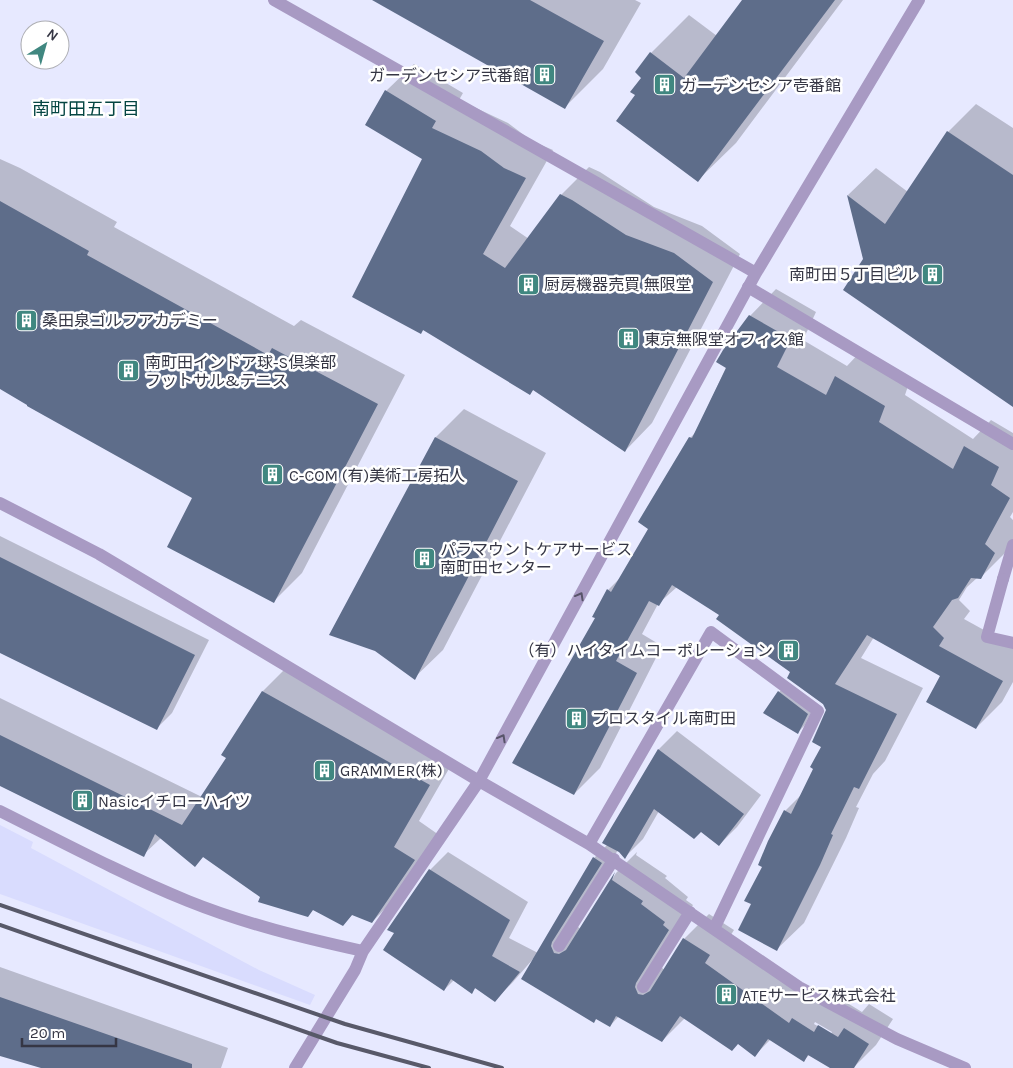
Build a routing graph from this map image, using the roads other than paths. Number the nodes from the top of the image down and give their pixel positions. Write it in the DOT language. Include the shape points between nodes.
graph roads {
  1 [pos="274,0"];
  2 [pos="919,0"];
  3 [pos="756,273"];
  4 [pos="748,286"];
  5 [pos="1013,444"];
  6 [pos="0,503"];
  7 [pos="1013,545"];
  8 [pos="1013,643"];
  9 [pos="479,781"];
  10 [pos="0,811"];
  11 [pos="589,844"];
  12 [pos="614,859"];
  13 [pos="690,912"];
  14 [pos="714,929"];
  15 [pos="559,946"];
  16 [pos="363,951"];
  17 [pos="643,986"];
  18 [pos="295,1068"];
  19 [pos="965,1068"];
  1 -- 3 [label="street"];
  2 -- 3 [label="street"];
  3 -- 4 [label="street"];
  4 -- 5 [label="street"];
  9 -- 4 [label="street, one-way"];
  6 -- 9 [label="street" via="99,554"];
  7 -- 8 [label="street" via="987,637"];
  9 -- 11 [label="street"];
  9 -- 16 [label="street"];
  10 -- 16 [label="street" via="189,902 275,930"];
  11 -- 12 [label="street"];
  11 -- 14 [label="street" via="711,632 818,711"];
  12 -- 13 [label="street"];
  12 -- 15 [label="street"];
  13 -- 14 [label="street"];
  13 -- 17 [label="street"];
  14 -- 19 [label="street" via="799,987 897,1039"];
  16 -- 18 [label="street" via="355,970"];
}
